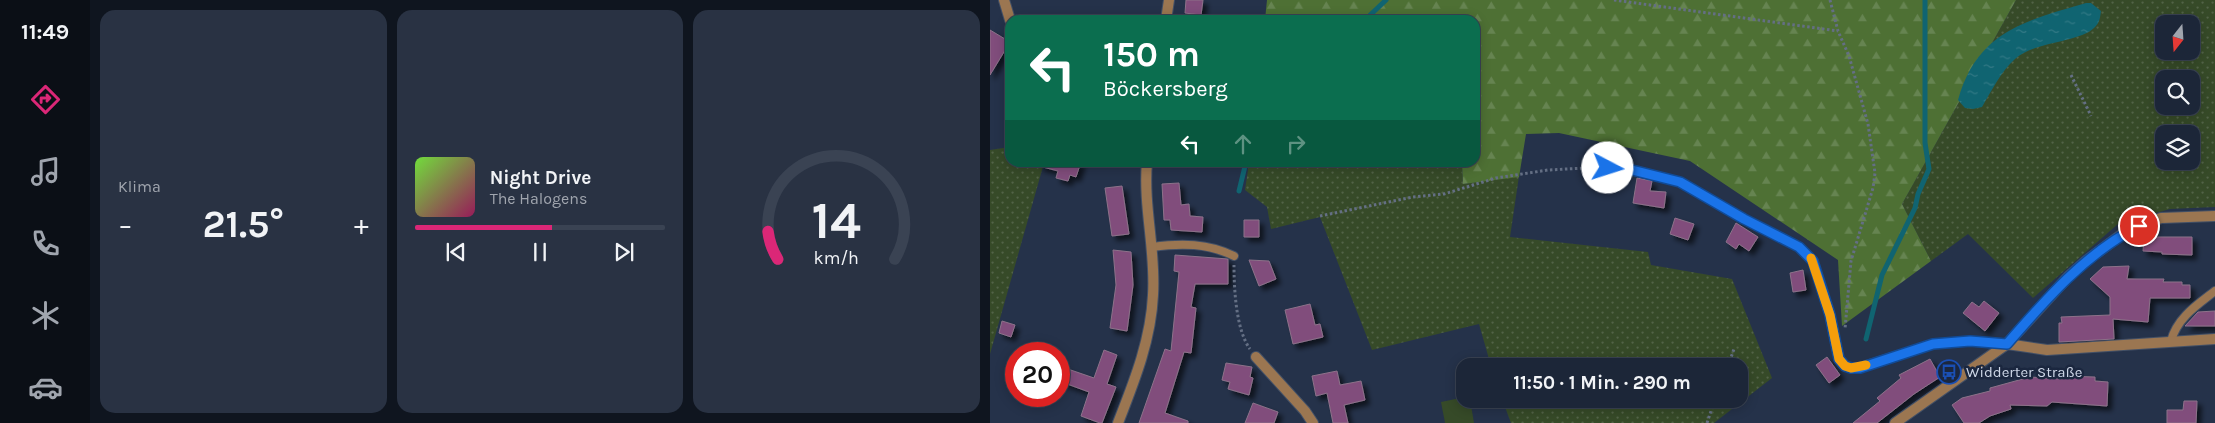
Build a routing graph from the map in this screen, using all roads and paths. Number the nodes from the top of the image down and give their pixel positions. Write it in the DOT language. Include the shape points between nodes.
graph roads {
  1 [pos="1004,0"];
  2 [pos="1169,0"];
  3 [pos="1614,0"];
  4 [pos="1830,0"];
  5 [pos="1008,15"];
  6 [pos="1167,15"];
  7 [pos="1838,30"];
  8 [pos="2071,75"];
  9 [pos="2090,116"];
  10 [pos="1147,167"];
  11 [pos="1597,167"];
  12 [pos="1320,216"];
  13 [pos="2215,216"];
  14 [pos="1152,247"];
  15 [pos="1234,256"];
  16 [pos="2215,291"];
  17 [pos="1844,336"];
  18 [pos="2215,338"];
  19 [pos="2170,341"];
  20 [pos="2007,344"];
  21 [pos="1734,349"];
  22 [pos="1256,357"];
  23 [pos="1731,358"];
  24 [pos="1712,408"];
  25 [pos="1118,423"];
  26 [pos="1313,423"];
  27 [pos="1707,423"];
  28 [pos="1896,423"];
  1 -- 5 [label="street"];
  2 -- 6 [label="street"];
  3 -- 7 [label="path"];
  4 -- 7 [label="path"];
  7 -- 17 [label="path" via="1868,124 1875,173 1851,261"];
  8 -- 9 [label="path"];
  10 -- 14 [label="street" via="1145,188"];
  11 -- 12 [label="path" via="1496,178 1444,194"];
  11 -- 20 [label="lane" via="1632,170 1680,182 1799,247 1813,261 1830,315 1839,359 1845,366 1860,368 1933,344 1970,341"];
  13 -- 20 [label="street" via="2161,218 2121,235 2068,278"];
  14 -- 15 [label="lane" via="1184,243"];
  14 -- 25 [label="street" via="1154,295 1151,320"];
  15 -- 22 [label="path" via="1234,284 1241,330"];
  16 -- 19 [label="lane" via="2176,326"];
  18 -- 19 [label="street"];
  19 -- 20 [label="street" via="2047,350"];
  20 -- 28 [label="street"];
  21 -- 23 [label="path"];
  22 -- 26 [label="street"];
  24 -- 27 [label="path"];
}
